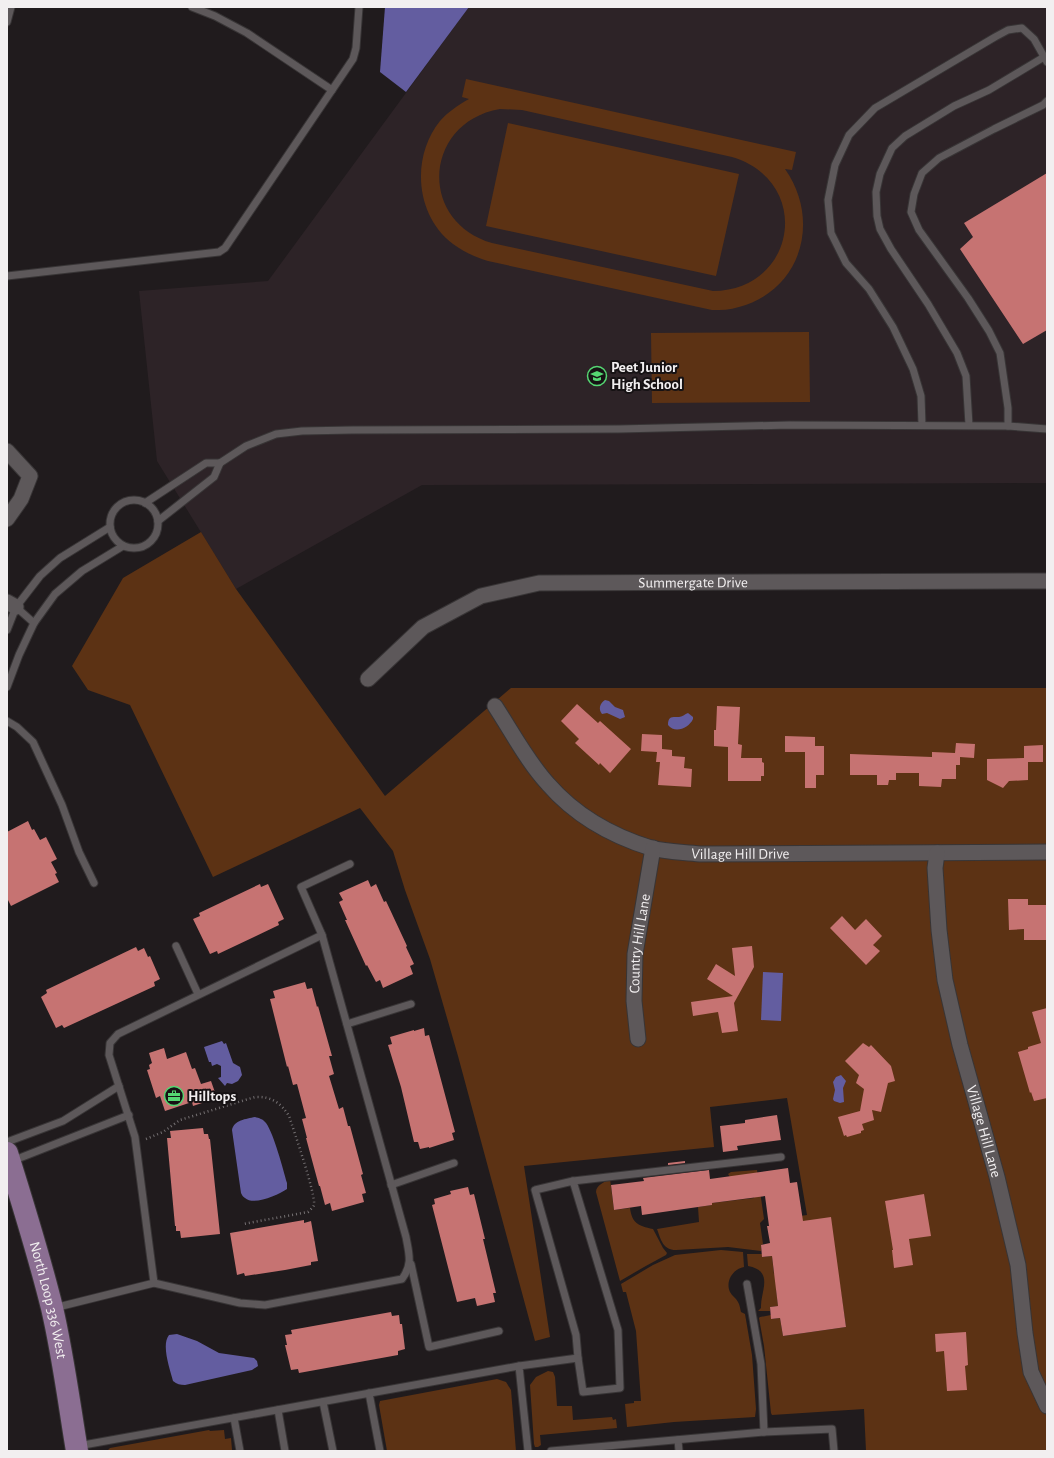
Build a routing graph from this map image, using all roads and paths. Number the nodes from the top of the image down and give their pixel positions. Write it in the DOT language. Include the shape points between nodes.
graph roads {
  1 [pos="11,7"];
  2 [pos="192,7"];
  3 [pos="359,7"];
  4 [pos="7,22"];
  5 [pos="1045,60"];
  6 [pos="332,90"];
  7 [pos="1047,101"];
  8 [pos="7,276"];
  9 [pos="922,425"];
  10 [pos="969,426"];
  11 [pos="1008,426"];
  12 [pos="1047,429"];
  13 [pos="7,452"];
  14 [pos="220,463"];
  15 [pos="146,503"];
  16 [pos="7,519"];
  17 [pos="158,521"];
  18 [pos="110,527"];
  19 [pos="123,546"];
  20 [pos="1047,581"];
  21 [pos="12,605"];
  22 [pos="34,624"];
  23 [pos="7,630"];
  24 [pos="368,679"];
  25 [pos="7,687"];
  26 [pos="495,706"];
  27 [pos="7,721"];
  28 [pos="653,848"];
  29 [pos="937,852"];
  30 [pos="1047,852"];
  31 [pos="350,864"];
  32 [pos="94,883"];
  33 [pos="322,935"];
  34 [pos="176,946"];
  35 [pos="198,994"];
  36 [pos="411,1004"];
  37 [pos="347,1024"];
  38 [pos="638,1039"];
  39 [pos="119,1086"];
  40 [pos="129,1115"];
  41 [pos="136,1142"];
  42 [pos="8,1152"];
  43 [pos="781,1157"];
  44 [pos="454,1163"];
  45 [pos="573,1181"];
  46 [pos="391,1185"];
  47 [pos="243,1224"];
  48 [pos="410,1262"];
  49 [pos="154,1283"];
  50 [pos="747,1284"];
  51 [pos="52,1308"];
  52 [pos="499,1331"];
  53 [pos="578,1358"];
  54 [pos="519,1366"];
  55 [pos="369,1393"];
  56 [pos="323,1402"];
  57 [pos="1047,1406"];
  58 [pos="278,1410"];
  59 [pos="234,1418"];
  60 [pos="764,1432"];
  61 [pos="678,1440"];
  62 [pos="76,1449"];
  63 [pos="240,1451"];
  64 [pos="285,1451"];
  65 [pos="333,1451"];
  66 [pos="380,1451"];
  67 [pos="528,1451"];
  68 [pos="550,1451"];
  69 [pos="679,1451"];
  70 [pos="834,1451"];
  1 -- 4 [label="lane"];
  2 -- 6 [label="lane" via="247,33"];
  3 -- 6 [label="lane" via="353,59"];
  5 -- 9 [label="lane" via="1034,39 1022,28 1001,33 875,108 849,135 835,164 828,200 831,233 846,263 869,289 893,327 913,369 921,396"];
  5 -- 10 [label="lane" via="954,106 905,136 892,148 880,174 876,200 880,229 957,353 966,376"];
  6 -- 8 [label="lane" via="225,248 219,252"];
  7 -- 11 [label="lane" via="939,158 922,173 911,212 919,230 972,305 1000,353"];
  9 -- 10 [label="lane"];
  9 -- 14 [label="lane" via="789,425 619,430 302,431 276,434 246,446"];
  10 -- 11 [label="lane"];
  11 -- 12 [label="lane"];
  13 -- 16 [label="street" via="30,476 21,500"];
  14 -- 15 [label="lane" via="206,464"];
  14 -- 17 [label="lane" via="214,478"];
  15 -- 17 [label="lane" via="156,514"];
  15 -- 18 [label="lane" via="135,500 125,502 116,508 111,517"];
  17 -- 19 [label="lane" via="156,533 148,544 140,548"];
  18 -- 19 [label="lane" via="114,538"];
  18 -- 21 [label="lane" via="60,558"];
  19 -- 22 [label="lane" via="82,571 55,594"];
  20 -- 24 [label="street, Summergate Drive" via="539,584 481,596 423,626"];
  21 -- 22 [label="lane"];
  21 -- 23 [label="lane"];
  22 -- 25 [label="lane" via="18,655"];
  26 -- 28 [label="street, Village Hill Drive" via="528,758 548,784 570,806 596,824 624,838"];
  27 -- 32 [label="lane" via="33,742"];
  28 -- 29 [label="street, Village Hill Drive" via="700,854"];
  28 -- 38 [label="street, Country Hill Lane" via="636,954 634,1001"];
  29 -- 30 [label="street, Village Hill Drive"];
  29 -- 57 [label="street, Village Hill Lane" via="935,868 945,980 1018,1265 1031,1372"];
  31 -- 33 [label="lane" via="301,887"];
  33 -- 35 [label="lane"];
  33 -- 37 [label="lane"];
  34 -- 35 [label="lane"];
  35 -- 39 [label="lane" via="118,1034 110,1044 109,1055"];
  36 -- 37 [label="lane"];
  37 -- 46 [label="lane"];
  39 -- 40 [label="lane"];
  39 -- 42 [label="lane"];
  40 -- 41 [label="lane"];
  40 -- 42 [label="lane"];
  41 -- 47 [label="path" via="163,1132 180,1120 255,1096 263,1096 278,1102 289,1116 314,1205 308,1212"];
  41 -- 49 [label="lane"];
  42 -- 51 [label="main road, North Loop 336 West"];
  43 -- 45 [label="lane"];
  44 -- 46 [label="lane"];
  45 -- 53 [label="lane" via="535,1190 576,1335"];
  45 -- 53 [label="lane" via="618,1330 620,1388 583,1392"];
  46 -- 48 [label="lane" via="406,1237"];
  48 -- 49 [label="lane" via="402,1279 265,1305 240,1303"];
  48 -- 52 [label="lane" via="429,1347"];
  49 -- 51 [label="lane"];
  50 -- 60 [label="lane" via="761,1364"];
  51 -- 62 [label="main road, North Loop 336 West"];
  53 -- 54 [label="lane"];
  54 -- 55 [label="lane"];
  54 -- 67 [label="lane"];
  55 -- 56 [label="lane"];
  55 -- 66 [label="lane"];
  56 -- 58 [label="lane"];
  56 -- 65 [label="lane"];
  58 -- 59 [label="lane"];
  58 -- 64 [label="lane"];
  59 -- 62 [label="lane"];
  59 -- 63 [label="lane"];
  60 -- 61 [label="lane"];
  60 -- 70 [label="lane" via="832,1429"];
  61 -- 68 [label="lane"];
  61 -- 69 [label="lane"];
}
